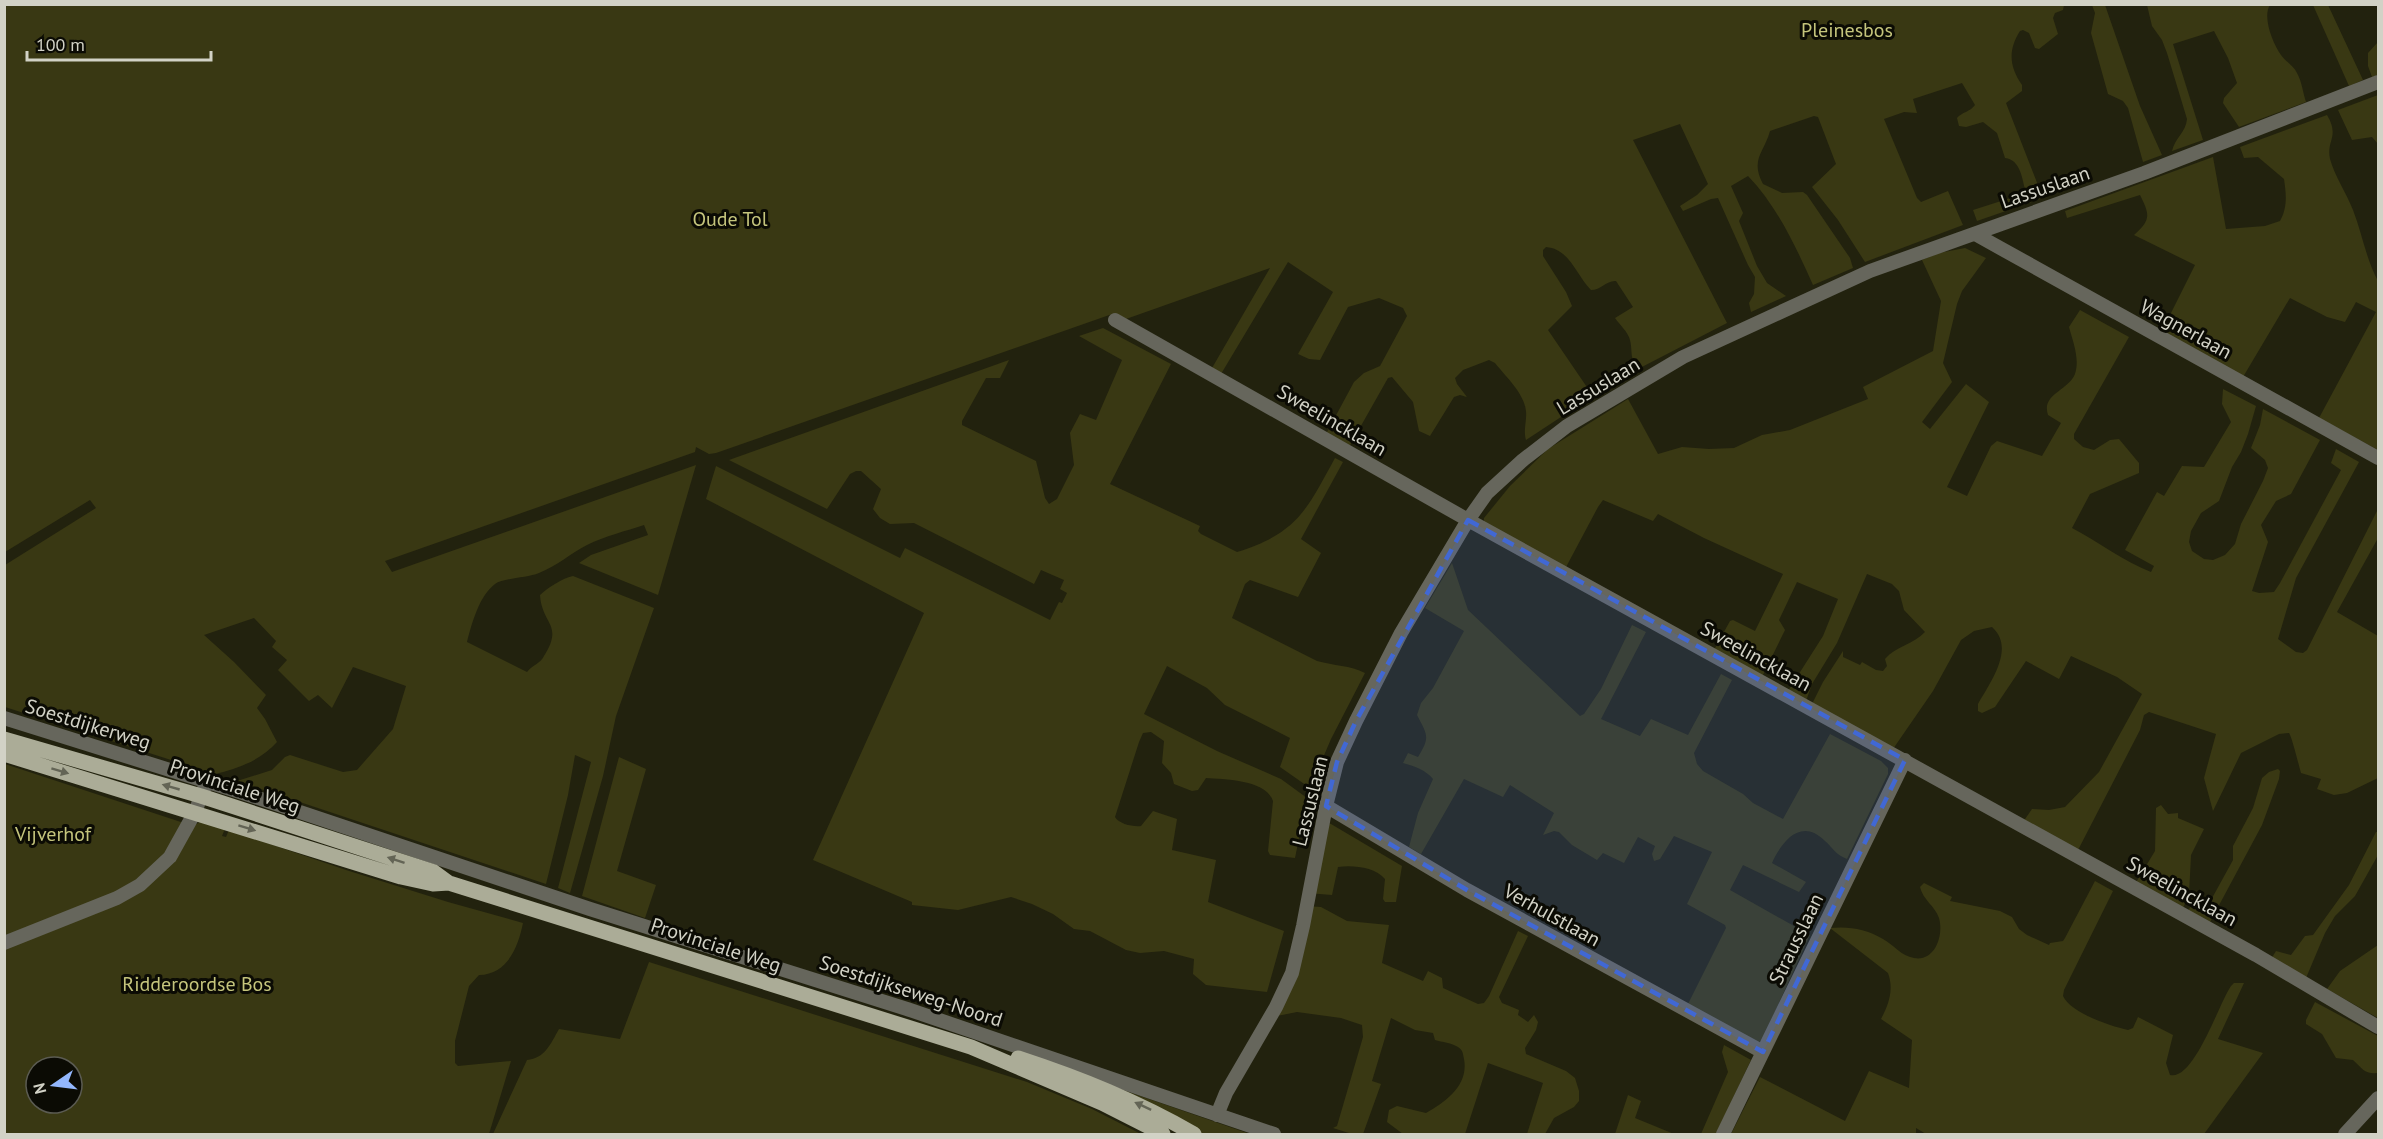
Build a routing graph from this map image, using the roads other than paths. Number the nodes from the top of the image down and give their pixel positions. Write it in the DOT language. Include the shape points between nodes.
graph roads {
  1 [pos="2379,82"];
  2 [pos="1975,234"];
  3 [pos="1115,320"];
  4 [pos="2379,458"];
  5 [pos="1468,520"];
  6 [pos="4,718"];
  7 [pos="4,739"];
  8 [pos="4,754"];
  9 [pos="1905,760"];
  10 [pos="207,781"];
  11 [pos="201,796"];
  12 [pos="1326,806"];
  13 [pos="195,812"];
  14 [pos="432,857"];
  15 [pos="449,883"];
  16 [pos="4,943"];
  17 [pos="2379,1027"];
  18 [pos="970,1047"];
  19 [pos="1763,1052"];
  20 [pos="2379,1098"];
  21 [pos="1217,1114"];
  22 [pos="1163,1134"];
  23 [pos="1194,1134"];
  24 [pos="1274,1134"];
  25 [pos="1723,1134"];
  26 [pos="2345,1134"];
  1 -- 2 [label="street, Lassuslaan"];
  2 -- 4 [label="street, Wagnerlaan"];
  2 -- 5 [label="street, Lassuslaan" via="1869,271 1683,357 1567,426 1522,460 1487,493"];
  3 -- 5 [label="street, Sweelincklaan"];
  5 -- 9 [label="street, Sweelincklaan"];
  5 -- 12 [label="street, Lassuslaan" via="1401,633 1356,721 1337,762"];
  6 -- 10 [label="street, Soestdijkerweg"];
  11 -- 7 [label="main road, Provinciale Weg, one-way"];
  8 -- 13 [label="main road, Provinciale Weg, one-way"];
  9 -- 17 [label="street, Sweelincklaan"];
  9 -- 19 [label="street, Strausslaan"];
  10 -- 11 [label="street"];
  10 -- 14 [label="street, Soestdijkerweg"];
  11 -- 13 [label="street"];
  15 -- 11 [label="main road, Provinciale Weg, one-way" via="434,872"];
  12 -- 19 [label="street, Verhulstlaan" via="1467,890"];
  12 -- 21 [label="street, Lassuslaan" via="1292,973"];
  13 -- 15 [label="main road, Provinciale Weg, one-way" via="401,877"];
  13 -- 16 [label="street" via="170,857 140,885"];
  14 -- 21 [label="street, Soestdijkseweg-Noord" via="907,1009"];
  15 -- 18 [label="main road, Provinciale Weg"];
  18 -- 22 [label="main road, Provinciale Weg" via="1102,1103"];
  23 -- 18 [label="main road, Provinciale Weg, one-way" via="1112,1092 998,1052"];
  19 -- 25 [label="street, Strausslaan"];
  20 -- 26 [label="street"];
  21 -- 24 [label="street, Soestdijkseweg-Noord"];
}
